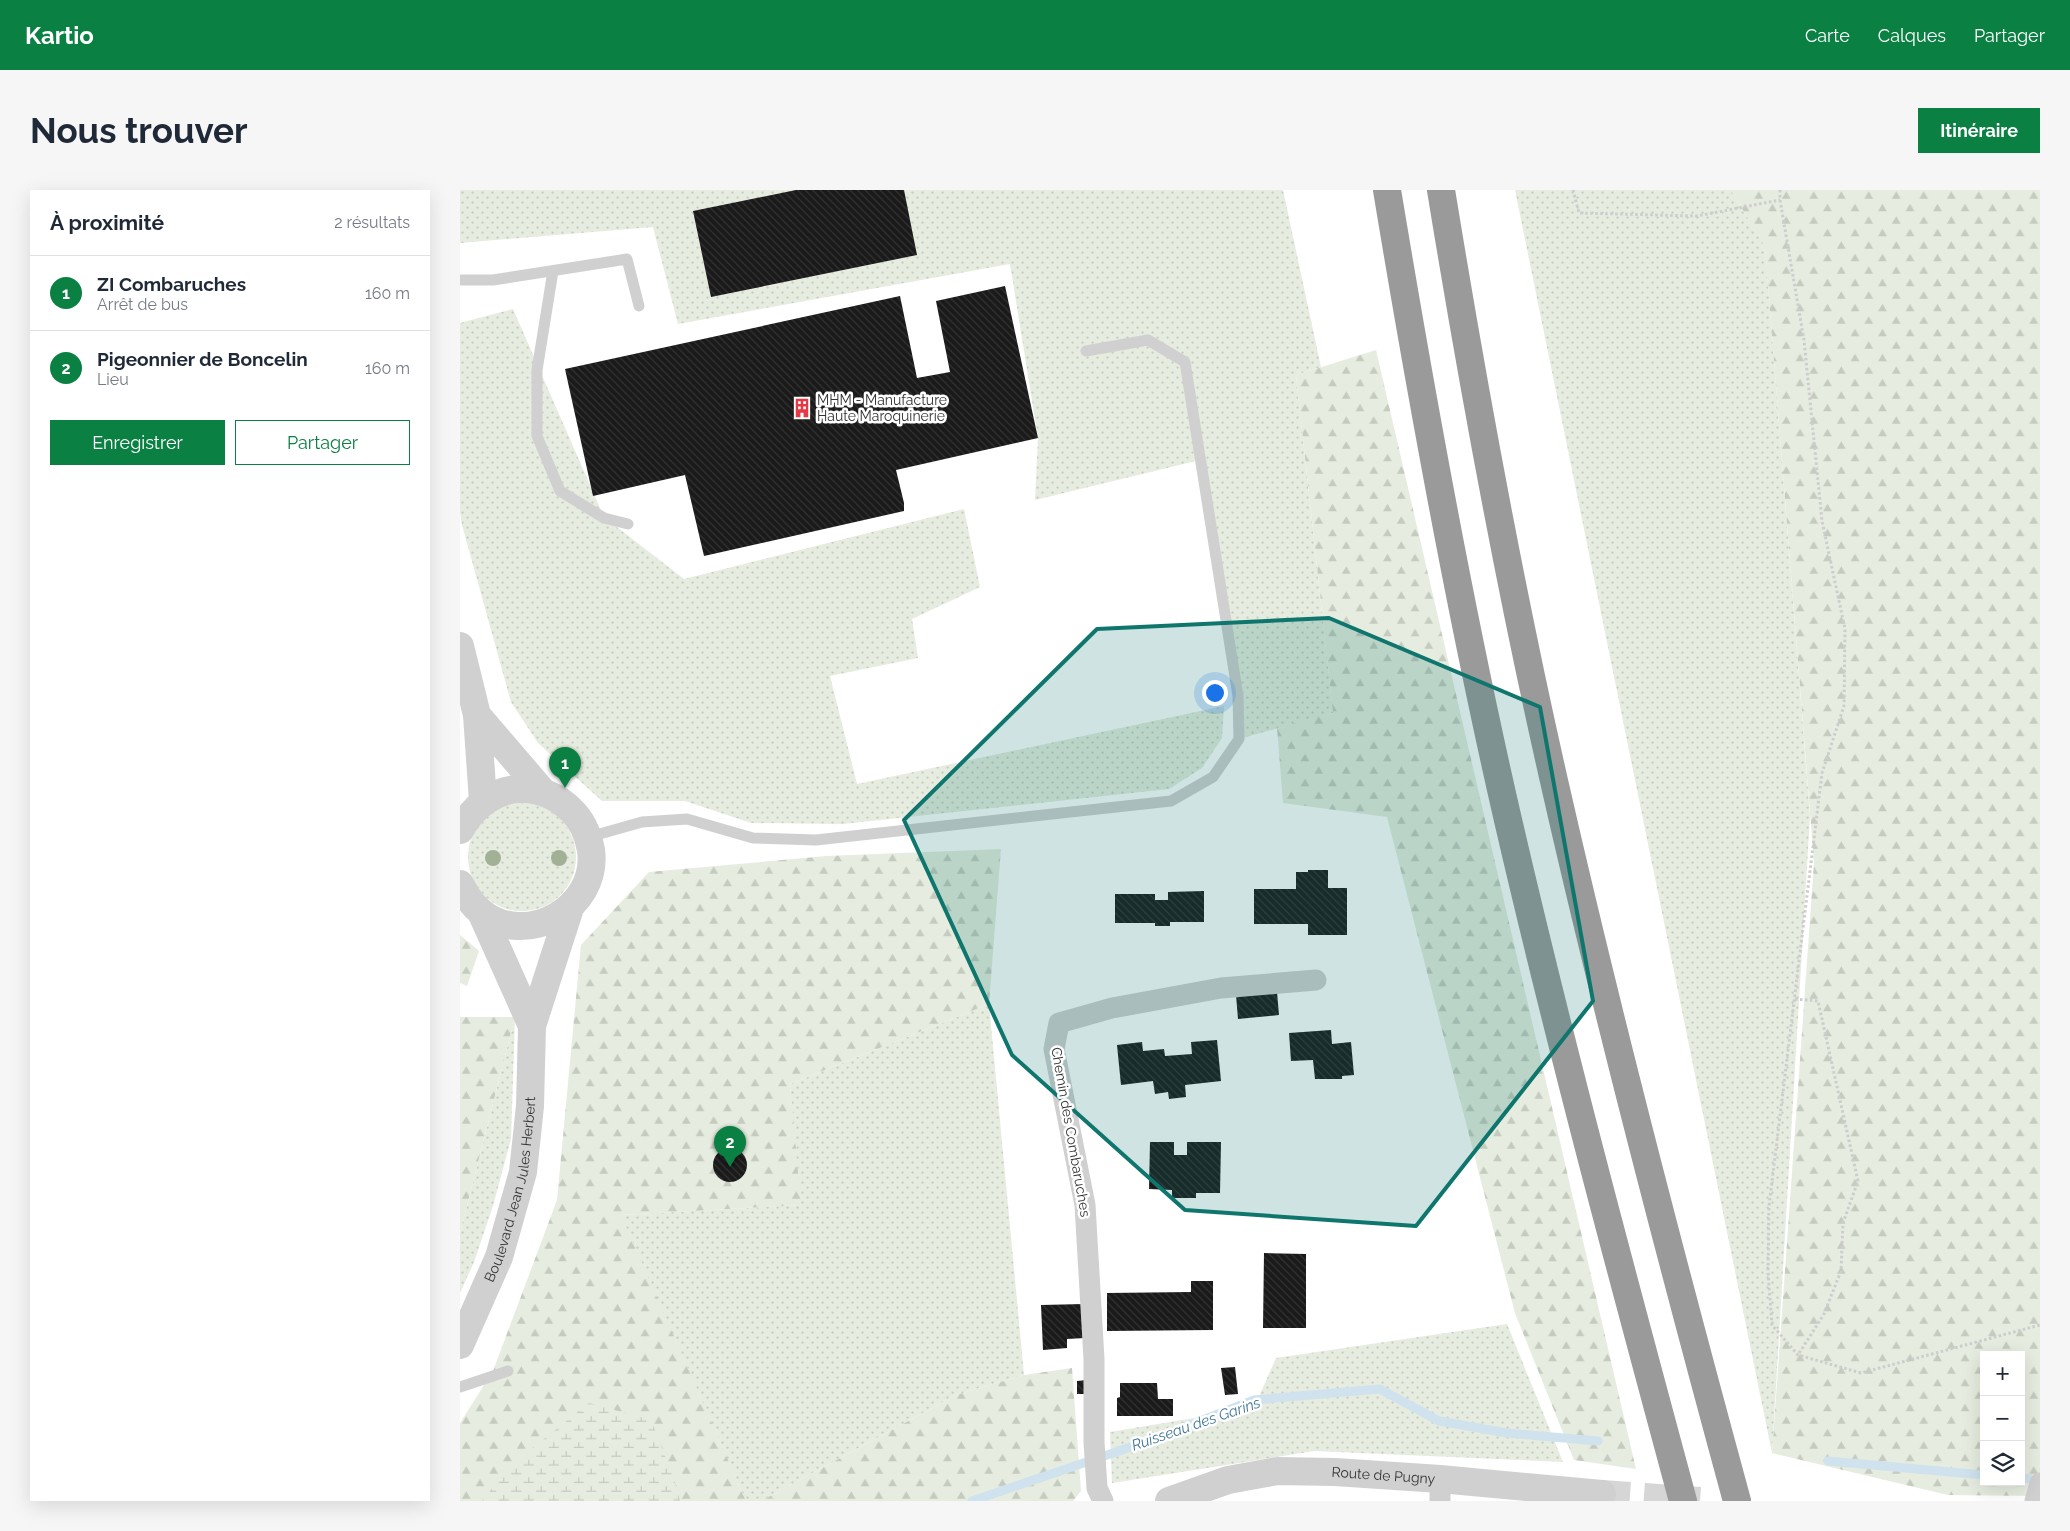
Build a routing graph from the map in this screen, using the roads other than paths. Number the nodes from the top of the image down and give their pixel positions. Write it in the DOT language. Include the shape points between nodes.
graph roads {
  1 [pos="1387,190"];
  2 [pos="1441,190"];
  3 [pos="553,271"];
  4 [pos="460,280"];
  5 [pos="639,306"];
  6 [pos="1086,351"];
  7 [pos="628,524"];
  8 [pos="460,646"];
  9 [pos="477,715"];
  10 [pos="543,792"];
  11 [pos="483,801"];
  12 [pos="460,830"];
  13 [pos="589,837"];
  14 [pos="460,884"];
  15 [pos="570,908"];
  16 [pos="482,912"];
  17 [pos="1316,980"];
  18 [pos="532,1026"];
  19 [pos="460,1345"];
  20 [pos="508,1371"];
  21 [pos="460,1387"];
  22 [pos="1440,1490"];
  23 [pos="1488,1493"];
  24 [pos="1602,1494"];
  25 [pos="1100,1495"];
  26 [pos="1169,1501"];
  27 [pos="1682,1501"];
  28 [pos="1737,1501"];
  1 -- 27 [label="highway" via="1421,395 1508,820 1563,1049"];
  2 -- 28 [label="highway" via="1510,578 1556,792 1664,1232"];
  3 -- 4 [label="lane" via="493,280"];
  3 -- 5 [label="lane" via="627,259"];
  3 -- 7 [label="lane" via="537,370 537,436 560,491 604,518"];
  6 -- 13 [label="lane" via="1148,340 1185,362 1238,696 1239,739 1214,777 1171,801 816,840 753,838 687,819 642,822"];
  8 -- 9 [label="street"];
  9 -- 10 [label="street"];
  9 -- 11 [label="street"];
  10 -- 11 [label="street" via="522,789"];
  10 -- 13 [label="street" via="563,802 579,817"];
  11 -- 12 [label="street"];
  13 -- 15 [label="street" via="592,858 589,877"];
  14 -- 16 [label="street" via="468,899"];
  15 -- 16 [label="street" via="535,925 515,926"];
  15 -- 18 [label="street, Boulevard Jean Jules Herbert"];
  16 -- 18 [label="street, Boulevard Jean Jules Herbert"];
  17 -- 25 [label="street, Chemin des Combaruches" via="1221,988 1112,1008 1059,1023 1054,1049 1085,1205 1094,1359 1094,1442"];
  18 -- 19 [label="street, Boulevard Jean Jules Herbert" via="530,1106 523,1172 499,1257"];
  20 -- 21 [label="lane"];
  22 -- 23 [label="street, Route de Pugny"];
  22 -- 26 [label="street, Route de Pugny" via="1334,1472 1277,1471 1228,1480"];
  23 -- 24 [label="street, Route de Pugny"];
}
